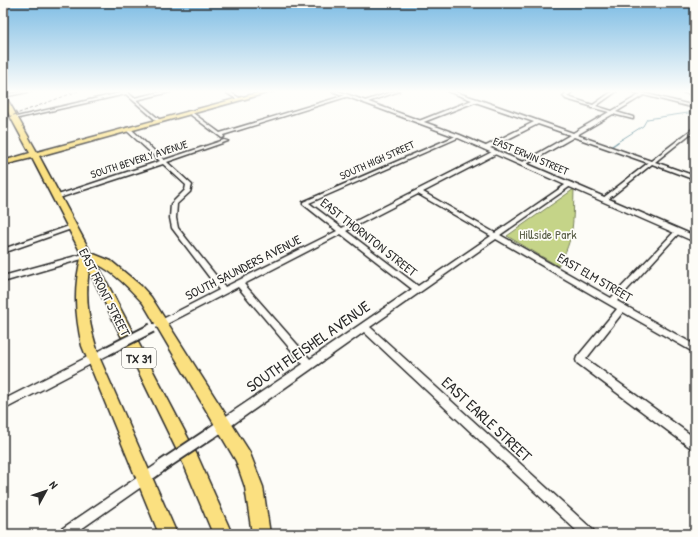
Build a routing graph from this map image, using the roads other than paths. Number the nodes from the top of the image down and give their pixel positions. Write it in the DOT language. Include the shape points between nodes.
graph roads {
  1 [pos="22,116"];
  2 [pos="153,116"];
  3 [pos="175,116"];
  4 [pos="194,116"];
  5 [pos="281,116"];
  6 [pos="403,116"];
  7 [pos="435,116"];
  8 [pos="521,116"];
  9 [pos="605,116"];
  10 [pos="626,116"];
  11 [pos="14,118"];
  12 [pos="632,118"];
  13 [pos="159,121"];
  14 [pos="420,122"];
  15 [pos="538,122"];
  16 [pos="695,128"];
  17 [pos="128,129"];
  18 [pos="687,134"];
  19 [pos="219,135"];
  20 [pos="573,135"];
  21 [pos="458,136"];
  22 [pos="695,137"];
  23 [pos="486,148"];
  24 [pos="496,152"];
  25 [pos="35,155"];
  26 [pos="162,162"];
  27 [pos="652,162"];
  28 [pos="3,163"];
  29 [pos="522,164"];
  30 [pos="695,178"];
  31 [pos="570,184"];
  32 [pos="419,192"];
  33 [pos="57,197"];
  34 [pos="605,199"];
  35 [pos="305,203"];
  36 [pos="72,227"];
  37 [pos="342,231"];
  38 [pos="678,232"];
  39 [pos="496,236"];
  40 [pos="695,239"];
  41 [pos="3,251"];
  42 [pos="87,255"];
  43 [pos="3,279"];
  44 [pos="240,284"];
  45 [pos="418,290"];
  46 [pos="224,292"];
  47 [pos="613,302"];
  48 [pos="623,307"];
  49 [pos="157,326"];
  50 [pos="364,327"];
  51 [pos="695,349"];
  52 [pos="94,359"];
  53 [pos="309,364"];
  54 [pos="3,405"];
  55 [pos="217,428"];
  56 [pos="695,444"];
  57 [pos="143,479"];
  58 [pos="64,534"];
  59 [pos="168,534"];
  60 [pos="223,534"];
  61 [pos="261,534"];
  62 [pos="589,534"];
  1 -- 11 [label="street"];
  2 -- 13 [label="street"];
  3 -- 13 [label="main road"];
  4 -- 19 [label="street"];
  5 -- 19 [label="street"];
  6 -- 14 [label="main road, EAST ERWIN STREET"];
  7 -- 14 [label="street"];
  8 -- 15 [label="street"];
  9 -- 20 [label="street"];
  10 -- 12 [label="street"];
  11 -- 25 [label="main road, EAST FRONT STREET / TX 31"];
  13 -- 17 [label="main road"];
  14 -- 21 [label="main road, EAST ERWIN STREET"];
  15 -- 20 [label="street"];
  15 -- 23 [label="street"];
  16 -- 18 [label="street"];
  17 -- 25 [label="main road"];
  17 -- 26 [label="street"];
  18 -- 22 [label="street"];
  18 -- 27 [label="street"];
  19 -- 26 [label="street, SOUTH BEVERLY AVENUE" via="226,141"];
  20 -- 27 [label="street"];
  20 -- 29 [label="street"];
  21 -- 23 [label="main road, EAST ERWIN STREET"];
  21 -- 35 [label="street, SOUTH HIGH STREET"];
  23 -- 24 [label="main road, EAST ERWIN STREET"];
  24 -- 29 [label="main road, EAST ERWIN STREET"];
  24 -- 32 [label="street, SOUTH SAUNDERS AVENUE"];
  25 -- 28 [label="main road"];
  25 -- 33 [label="main road, EAST FRONT STREET / TX 31"];
  26 -- 33 [label="street, SOUTH BEVERLY AVENUE"];
  26 -- 46 [label="street" via="190,187 174,204 175,228"];
  27 -- 30 [label="street"];
  27 -- 34 [label="street"];
  29 -- 31 [label="main road, EAST ERWIN STREET"];
  31 -- 34 [label="main road, EAST ERWIN STREET"];
  31 -- 39 [label="street, SOUTH FLEISHEL AVENUE"];
  32 -- 37 [label="street, SOUTH SAUNDERS AVENUE"];
  32 -- 39 [label="street, EAST ELM STREET"];
  33 -- 36 [label="main road, EAST FRONT STREET / TX 31"];
  34 -- 38 [label="main road, EAST ERWIN STREET"];
  35 -- 37 [label="street, EAST THORNTON STREET"];
  36 -- 41 [label="street"];
  36 -- 42 [label="main road, EAST FRONT STREET / TX 31"];
  37 -- 44 [label="street, SOUTH SAUNDERS AVENUE"];
  37 -- 45 [label="street, EAST THORNTON STREET"];
  38 -- 40 [label="main road, EAST ERWIN STREET"];
  38 -- 47 [label="street"];
  39 -- 45 [label="street, SOUTH FLEISHEL AVENUE"];
  39 -- 47 [label="street, EAST ELM STREET"];
  42 -- 43 [label="street"];
  42 -- 49 [label="main road" via="107,264 137,289 147,300"];
  42 -- 52 [label="main road" via="81,276 82,318"];
  42 -- 60 [label="main road, EAST FRONT STREET / TX 31" via="191,461"];
  44 -- 46 [label="street, SOUTH SAUNDERS AVENUE"];
  44 -- 53 [label="street"];
  45 -- 50 [label="street, SOUTH FLEISHEL AVENUE"];
  46 -- 49 [label="street, SOUTH SAUNDERS AVENUE"];
  47 -- 48 [label="street, EAST ELM STREET"];
  48 -- 51 [label="street, EAST ELM STREET"];
  48 -- 56 [label="street" via="580,360"];
  49 -- 52 [label="street, SOUTH SAUNDERS AVENUE, bridge"];
  49 -- 55 [label="main road"];
  50 -- 53 [label="street, SOUTH FLEISHEL AVENUE"];
  50 -- 62 [label="street, EAST EARLE STREET"];
  52 -- 54 [label="street, SOUTH SAUNDERS AVENUE"];
  52 -- 57 [label="main road"];
  53 -- 55 [label="street, SOUTH FLEISHEL AVENUE"];
  55 -- 57 [label="street, SOUTH FLEISHEL AVENUE, bridge"];
  55 -- 61 [label="main road" via="249,470"];
  57 -- 58 [label="street, SOUTH FLEISHEL AVENUE"];
  57 -- 59 [label="main road"];
}
